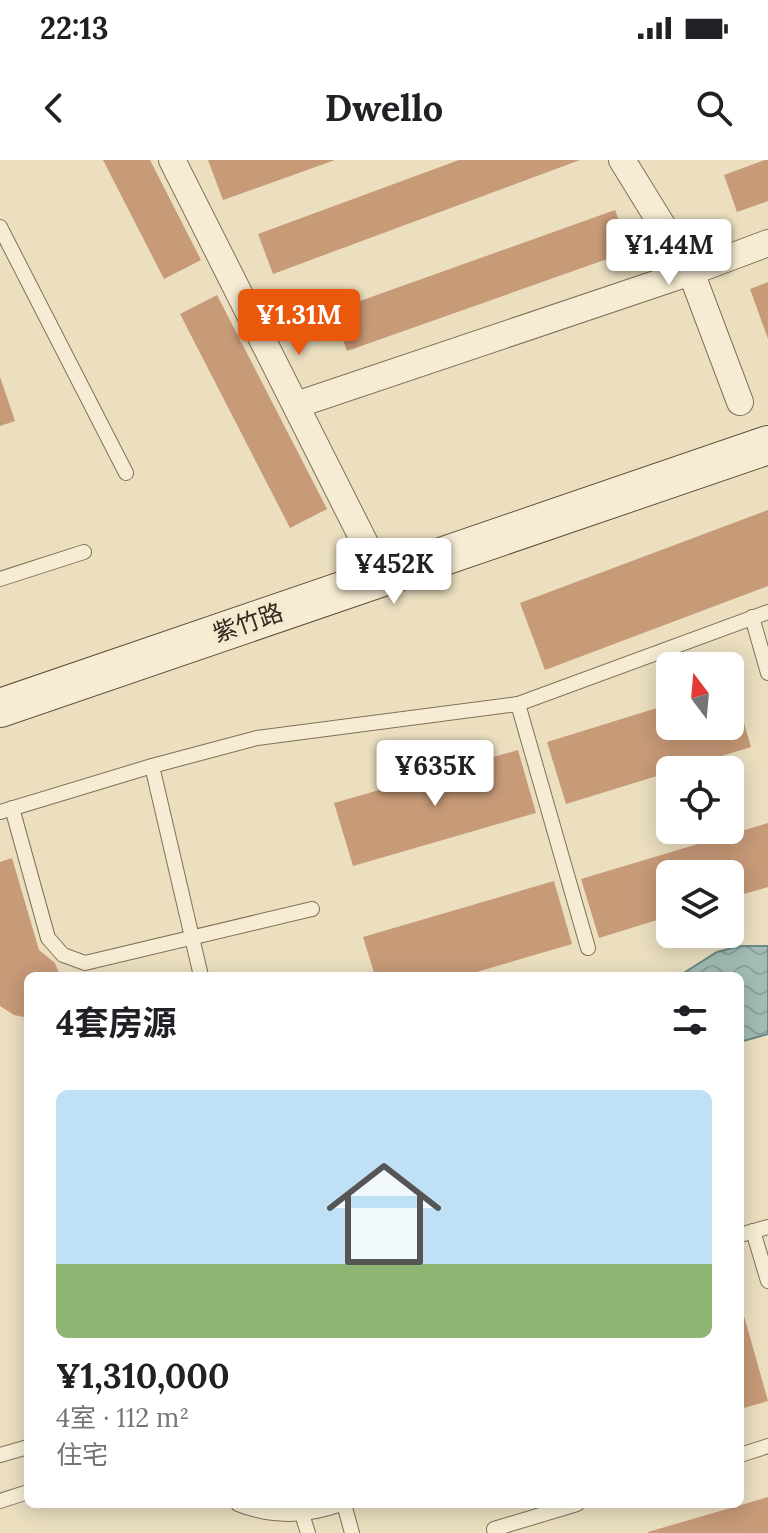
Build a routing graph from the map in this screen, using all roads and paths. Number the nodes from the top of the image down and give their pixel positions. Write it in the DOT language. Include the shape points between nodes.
graph roads {
  1 [pos="172,160"];
  2 [pos="622,160"];
  3 [pos="0,227"];
  4 [pos="768,243"];
  5 [pos="691,272"];
  6 [pos="740,402"];
  7 [pos="296,405"];
  8 [pos="768,445"];
  9 [pos="126,473"];
  10 [pos="84,552"];
  11 [pos="382,577"];
  12 [pos="0,579"];
  13 [pos="768,612"];
  14 [pos="752,617"];
  15 [pos="768,673"];
  16 [pos="518,704"];
  17 [pos="0,708"];
  18 [pos="152,766"];
  19 [pos="6,810"];
  20 [pos="312,909"];
  21 [pos="191,938"];
  22 [pos="588,948"];
  23 [pos="200,972"];
  24 [pos="768,1227"];
  25 [pos="746,1233"];
  26 [pos="768,1281"];
  27 [pos="768,1446"];
  28 [pos="24,1448"];
  29 [pos="744,1454"];
  30 [pos="0,1455"];
  31 [pos="24,1493"];
  32 [pos="0,1501"];
  33 [pos="249,1508"];
  34 [pos="326,1508"];
  35 [pos="343,1508"];
  36 [pos="564,1508"];
  37 [pos="302,1514"];
  38 [pos="308,1533"];
  39 [pos="352,1533"];
  40 [pos="495,1533"];
  1 -- 7 [label="street"];
  2 -- 5 [label="street"];
  3 -- 9 [label="lane"];
  4 -- 5 [label="street"];
  5 -- 6 [label="street"];
  5 -- 7 [label="street"];
  7 -- 11 [label="street"];
  8 -- 11 [label="street, 紫竹路"];
  10 -- 12 [label="lane"];
  11 -- 17 [label="street, 紫竹路"];
  13 -- 14 [label="lane"];
  14 -- 15 [label="lane"];
  14 -- 16 [label="lane"];
  16 -- 18 [label="lane" via="257,738"];
  16 -- 22 [label="lane"];
  18 -- 19 [label="lane"];
  18 -- 21 [label="lane"];
  19 -- 21 [label="lane" via="48,938 63,955 85,963"];
  20 -- 21 [label="lane"];
  21 -- 23 [label="lane"];
  24 -- 25 [label="lane"];
  25 -- 26 [label="lane"];
  27 -- 29 [label="lane"];
  28 -- 30 [label="lane"];
  31 -- 32 [label="lane"];
  33 -- 37 [label="lane"];
  34 -- 37 [label="lane"];
  35 -- 39 [label="lane"];
  36 -- 40 [label="lane" via="494,1529"];
  37 -- 38 [label="lane"];
}
